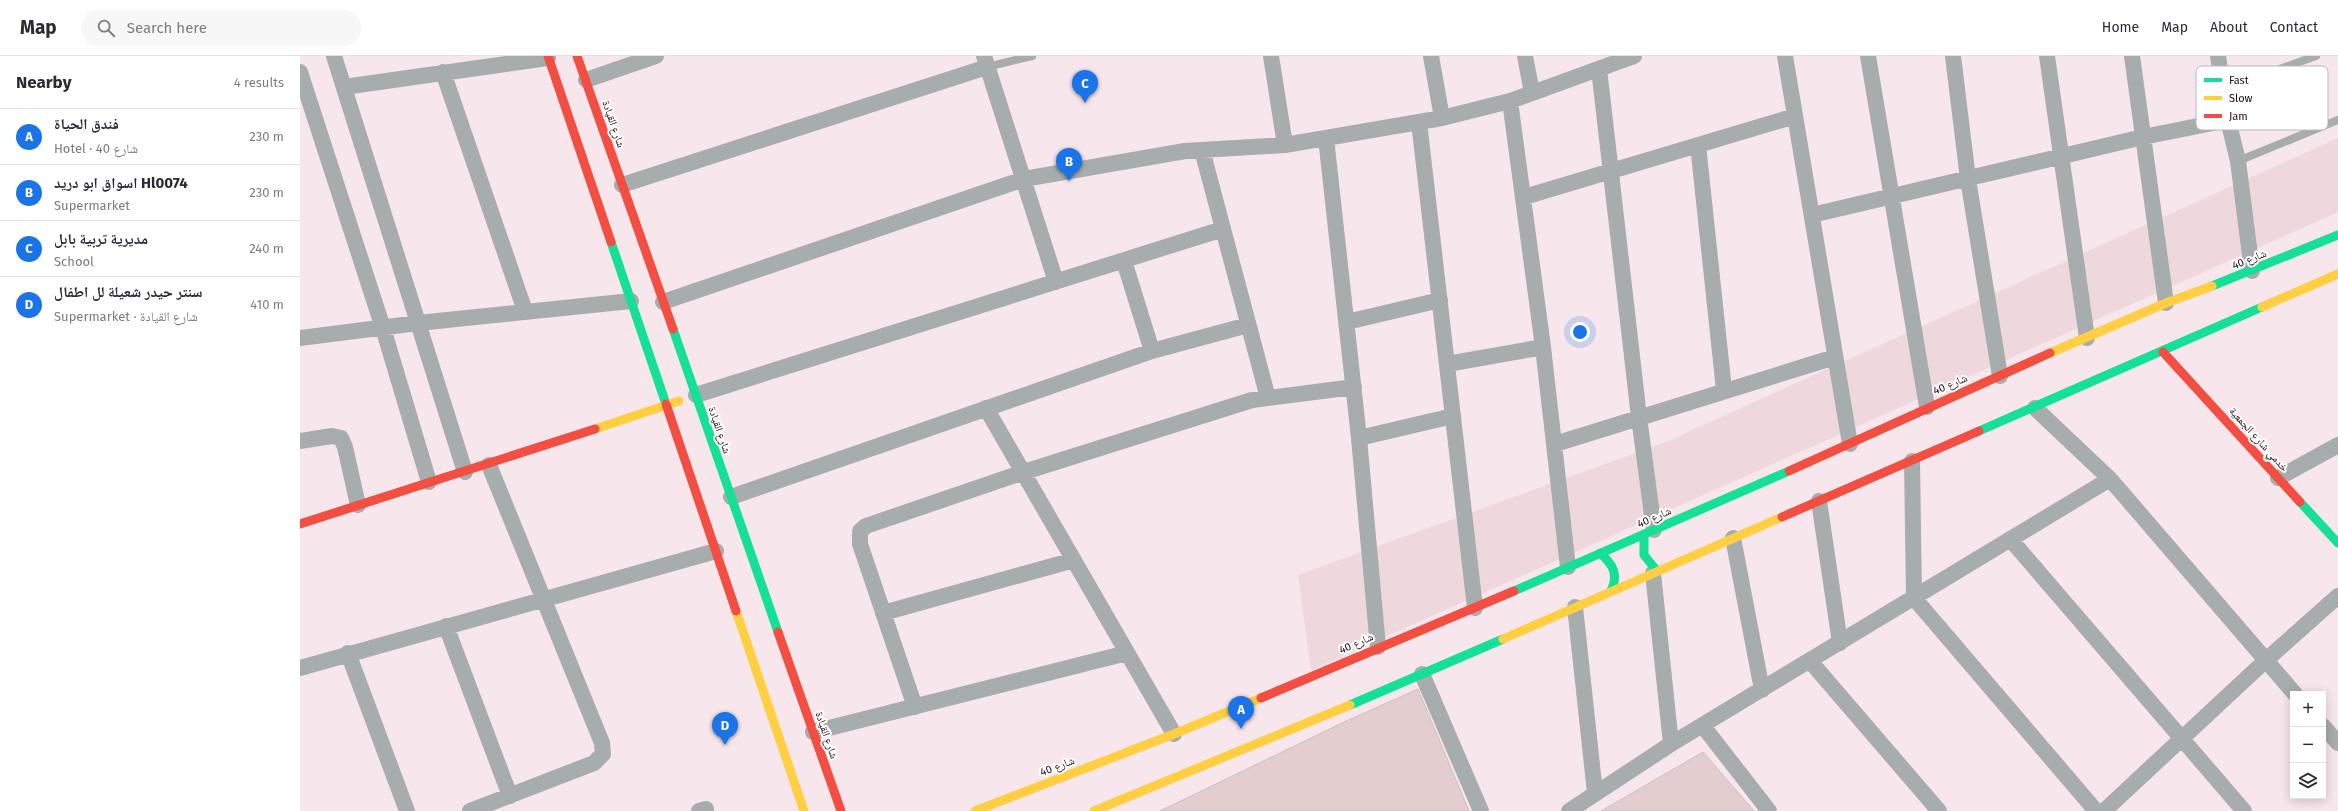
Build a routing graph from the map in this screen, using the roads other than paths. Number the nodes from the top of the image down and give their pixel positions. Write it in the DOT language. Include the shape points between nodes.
graph roads {
  1 [pos="334,56"];
  2 [pos="578,56"];
  3 [pos="656,56"];
  4 [pos="1032,56"];
  5 [pos="1271,56"];
  6 [pos="1431,56"];
  7 [pos="1525,56"];
  8 [pos="1634,56"];
  9 [pos="1785,56"];
  10 [pos="1868,56"];
  11 [pos="1953,56"];
  12 [pos="2047,56"];
  13 [pos="2132,56"];
  14 [pos="2218,56"];
  15 [pos="2316,56"];
  16 [pos="548,57"];
  17 [pos="986,61"];
  18 [pos="1607,63"];
  19 [pos="2220,66"];
  20 [pos="2288,66"];
  21 [pos="300,72"];
  22 [pos="443,72"];
  23 [pos="586,80"];
  24 [pos="344,87"];
  25 [pos="1532,93"];
  26 [pos="1510,101"];
  27 [pos="1795,116"];
  28 [pos="1442,118"];
  29 [pos="2338,120"];
  30 [pos="1419,122"];
  31 [pos="2328,124"];
  32 [pos="2196,126"];
  33 [pos="2230,130"];
  34 [pos="2314,130"];
  35 [pos="2143,137"];
  36 [pos="1326,138"];
  37 [pos="1698,144"];
  38 [pos="1285,145"];
  39 [pos="1202,150"];
  40 [pos="2060,156"];
  41 [pos="2238,161"];
  42 [pos="1611,171"];
  43 [pos="1024,179"];
  44 [pos="1968,179"];
  45 [pos="622,185"];
  46 [pos="1524,197"];
  47 [pos="1890,197"];
  48 [pos="1812,215"];
  49 [pos="1223,229"];
  50 [pos="2338,235"];
  51 [pos="1124,260"];
  52 [pos="2252,271"];
  53 [pos="2338,274"];
  54 [pos="1056,282"];
  55 [pos="1440,300"];
  56 [pos="631,301"];
  57 [pos="663,302"];
  58 [pos="2166,303"];
  59 [pos="525,311"];
  60 [pos="1346,322"];
  61 [pos="418,323"];
  62 [pos="1248,325"];
  63 [pos="383,328"];
  64 [pos="300,338"];
  65 [pos="2087,338"];
  66 [pos="1543,347"];
  67 [pos="1152,351"];
  68 [pos="2163,352"];
  69 [pos="1835,357"];
  70 [pos="1447,364"];
  71 [pos="2000,376"];
  72 [pos="1354,387"];
  73 [pos="1724,390"];
  74 [pos="696,395"];
  75 [pos="1268,398"];
  76 [pos="666,405"];
  77 [pos="1927,407"];
  78 [pos="986,408"];
  79 [pos="2035,408"];
  80 [pos="1453,416"];
  81 [pos="1639,417"];
  82 [pos="1359,438"];
  83 [pos="300,441"];
  84 [pos="1555,444"];
  85 [pos="1850,444"];
  86 [pos="2338,445"];
  87 [pos="1912,460"];
  88 [pos="489,465"];
  89 [pos="465,472"];
  90 [pos="1024,472"];
  91 [pos="2278,478"];
  92 [pos="2110,479"];
  93 [pos="429,482"];
  94 [pos="731,497"];
  95 [pos="1819,501"];
  96 [pos="358,505"];
  97 [pos="300,524"];
  98 [pos="1649,532"];
  99 [pos="1733,538"];
  100 [pos="2011,540"];
  101 [pos="2338,543"];
  102 [pos="716,551"];
  103 [pos="1600,553"];
  104 [pos="1074,560"];
  105 [pos="1568,567"];
  106 [pos="1655,572"];
  107 [pos="1611,591"];
  108 [pos="2338,596"];
  109 [pos="1914,598"];
  110 [pos="543,599"];
  111 [pos="1574,606"];
  112 [pos="1475,608"];
  113 [pos="883,613"];
  114 [pos="446,626"];
  115 [pos="1840,642"];
  116 [pos="1378,647"];
  117 [pos="348,653"];
  118 [pos="1126,653"];
  119 [pos="1810,661"];
  120 [pos="2265,661"];
  121 [pos="300,668"];
  122 [pos="1422,674"];
  123 [pos="1762,690"];
  124 [pos="2292,691"];
  125 [pos="915,707"];
  126 [pos="1702,726"];
  127 [pos="2324,727"];
  128 [pos="813,732"];
  129 [pos="1174,734"];
  130 [pos="2182,740"];
  131 [pos="2338,743"];
  132 [pos="1671,744"];
  133 [pos="1596,793"];
  134 [pos="510,796"];
  135 [pos="1114,808"];
  136 [pos="407,811"];
  137 [pos="470,811"];
  138 [pos="804,811"];
  139 [pos="841,811"];
  140 [pos="975,811"];
  141 [pos="1094,811"];
  142 [pos="1481,811"];
  143 [pos="1569,811"];
  144 [pos="1769,811"];
  145 [pos="1940,811"];
  146 [pos="2096,811"];
  147 [pos="2104,811"];
  148 [pos="2244,811"];
  1 -- 24 [label="street"];
  2 -- 23 [label="main road, شارع القيادة"];
  3 -- 23 [label="street"];
  4 -- 17 [label="lane"];
  5 -- 38 [label="street"];
  6 -- 28 [label="street"];
  7 -- 25 [label="street"];
  8 -- 18 [label="street"];
  9 -- 27 [label="street"];
  10 -- 47 [label="street"];
  11 -- 44 [label="street"];
  12 -- 40 [label="street"];
  13 -- 35 [label="street"];
  14 -- 19 [label="street"];
  15 -- 20 [label="lane"];
  16 -- 22 [label="street"];
  16 -- 56 [label="main road"];
  17 -- 43 [label="street"];
  17 -- 45 [label="street"];
  18 -- 25 [label="street"];
  18 -- 42 [label="street"];
  21 -- 63 [label="street"];
  22 -- 24 [label="street"];
  22 -- 59 [label="street"];
  23 -- 45 [label="main road, شارع القيادة"];
  24 -- 61 [label="street"];
  25 -- 26 [label="street"];
  26 -- 28 [label="street"];
  26 -- 46 [label="street"];
  27 -- 37 [label="street"];
  27 -- 48 [label="street"];
  28 -- 30 [label="street"];
  29 -- 31 [label="lane"];
  30 -- 36 [label="street"];
  30 -- 55 [label="street"];
  32 -- 35 [label="street"];
  33 -- 41 [label="street"];
  34 -- 41 [label="lane"];
  35 -- 40 [label="street"];
  35 -- 58 [label="street"];
  36 -- 38 [label="street"];
  36 -- 60 [label="street"];
  37 -- 42 [label="street"];
  37 -- 73 [label="street"];
  38 -- 39 [label="street"];
  39 -- 43 [label="street"];
  39 -- 49 [label="street"];
  40 -- 44 [label="street"];
  40 -- 65 [label="street"];
  41 -- 52 [label="street"];
  42 -- 46 [label="street"];
  42 -- 81 [label="street"];
  43 -- 54 [label="street"];
  43 -- 57 [label="street"];
  44 -- 47 [label="street"];
  44 -- 71 [label="street"];
  45 -- 57 [label="main road, شارع القيادة"];
  46 -- 66 [label="street"];
  47 -- 48 [label="street"];
  47 -- 77 [label="street"];
  48 -- 69 [label="street"];
  49 -- 51 [label="street"];
  49 -- 62 [label="street"];
  50 -- 52 [label="main road, شارع 40"];
  51 -- 54 [label="street"];
  51 -- 67 [label="street"];
  52 -- 58 [label="main road, شارع 40"];
  53 -- 68 [label="main road"];
  54 -- 74 [label="street"];
  55 -- 60 [label="street"];
  55 -- 70 [label="street"];
  56 -- 59 [label="street"];
  56 -- 76 [label="main road"];
  57 -- 74 [label="main road, شارع القيادة"];
  58 -- 65 [label="main road, شارع 40"];
  59 -- 61 [label="street"];
  60 -- 72 [label="street"];
  61 -- 63 [label="street"];
  61 -- 89 [label="street"];
  62 -- 67 [label="street"];
  62 -- 75 [label="street"];
  63 -- 64 [label="street"];
  63 -- 93 [label="street"];
  65 -- 71 [label="main road, شارع 40"];
  66 -- 70 [label="street"];
  66 -- 84 [label="street"];
  67 -- 78 [label="street"];
  68 -- 79 [label="main road"];
  68 -- 91 [label="main road, خدمي شارع الجمعية"];
  69 -- 73 [label="street"];
  69 -- 85 [label="street"];
  70 -- 80 [label="street"];
  71 -- 77 [label="main road, شارع 40"];
  72 -- 75 [label="street"];
  72 -- 82 [label="street"];
  73 -- 81 [label="street"];
  74 -- 76 [label="main road"];
  74 -- 94 [label="main road, شارع القيادة"];
  75 -- 90 [label="street" via="1252,400"];
  76 -- 88 [label="main road"];
  76 -- 102 [label="main road"];
  77 -- 85 [label="main road, شارع 40"];
  78 -- 90 [label="street"];
  78 -- 94 [label="street"];
  79 -- 87 [label="main road"];
  79 -- 92 [label="street"];
  80 -- 82 [label="street"];
  80 -- 112 [label="street"];
  81 -- 84 [label="street"];
  81 -- 98 [label="street"];
  82 -- 116 [label="street"];
  83 -- 96 [label="street" via="332,436 341,438 346,447"];
  84 -- 105 [label="street"];
  85 -- 98 [label="main road, شارع 40"];
  86 -- 91 [label="street"];
  87 -- 95 [label="main road"];
  87 -- 109 [label="street"];
  88 -- 89 [label="main road"];
  88 -- 110 [label="street"];
  89 -- 93 [label="main road"];
  90 -- 104 [label="street"];
  90 -- 113 [label="street" via="871,523 860,531 860,544"];
  91 -- 101 [label="main road, خدمي شارع الجمعية"];
  92 -- 100 [label="street"];
  92 -- 120 [label="street"];
  93 -- 96 [label="main road"];
  94 -- 128 [label="main road, شارع القيادة"];
  95 -- 99 [label="main road"];
  95 -- 115 [label="street"];
  96 -- 97 [label="main road"];
  98 -- 103 [label="main road, شارع 40"];
  98 -- 106 [label="main road" via="1643,553"];
  99 -- 106 [label="main road"];
  99 -- 123 [label="street"];
  100 -- 109 [label="street"];
  100 -- 130 [label="street"];
  102 -- 110 [label="street"];
  102 -- 138 [label="main road"];
  103 -- 105 [label="main road, شارع 40"];
  103 -- 107 [label="main road" via="1610,562 1616,573"];
  104 -- 113 [label="street"];
  104 -- 118 [label="street"];
  105 -- 112 [label="main road, شارع 40"];
  106 -- 107 [label="main road"];
  106 -- 132 [label="street"];
  107 -- 111 [label="main road"];
  108 -- 120 [label="street"];
  109 -- 115 [label="street"];
  109 -- 146 [label="street"];
  110 -- 114 [label="street"];
  110 -- 134 [label="street" via="602,743 603,754 594,763"];
  111 -- 122 [label="main road"];
  111 -- 133 [label="street"];
  112 -- 116 [label="main road, شارع 40"];
  113 -- 125 [label="street"];
  114 -- 117 [label="street"];
  114 -- 134 [label="street"];
  115 -- 119 [label="street"];
  116 -- 129 [label="main road, شارع 40"];
  117 -- 121 [label="street"];
  117 -- 136 [label="street"];
  118 -- 125 [label="street"];
  118 -- 129 [label="street"];
  119 -- 123 [label="street"];
  119 -- 145 [label="street"];
  120 -- 124 [label="street"];
  120 -- 130 [label="street"];
  122 -- 135 [label="main road"];
  122 -- 142 [label="street"];
  123 -- 126 [label="street"];
  125 -- 128 [label="street"];
  126 -- 132 [label="street"];
  126 -- 144 [label="street"];
  127 -- 131 [label="street"];
  128 -- 139 [label="main road, شارع القيادة"];
  129 -- 140 [label="main road, شارع 40"];
  130 -- 147 [label="street"];
  130 -- 148 [label="street"];
  132 -- 133 [label="street"];
  133 -- 143 [label="street"];
  134 -- 137 [label="street"];
  135 -- 141 [label="main road"];
}
